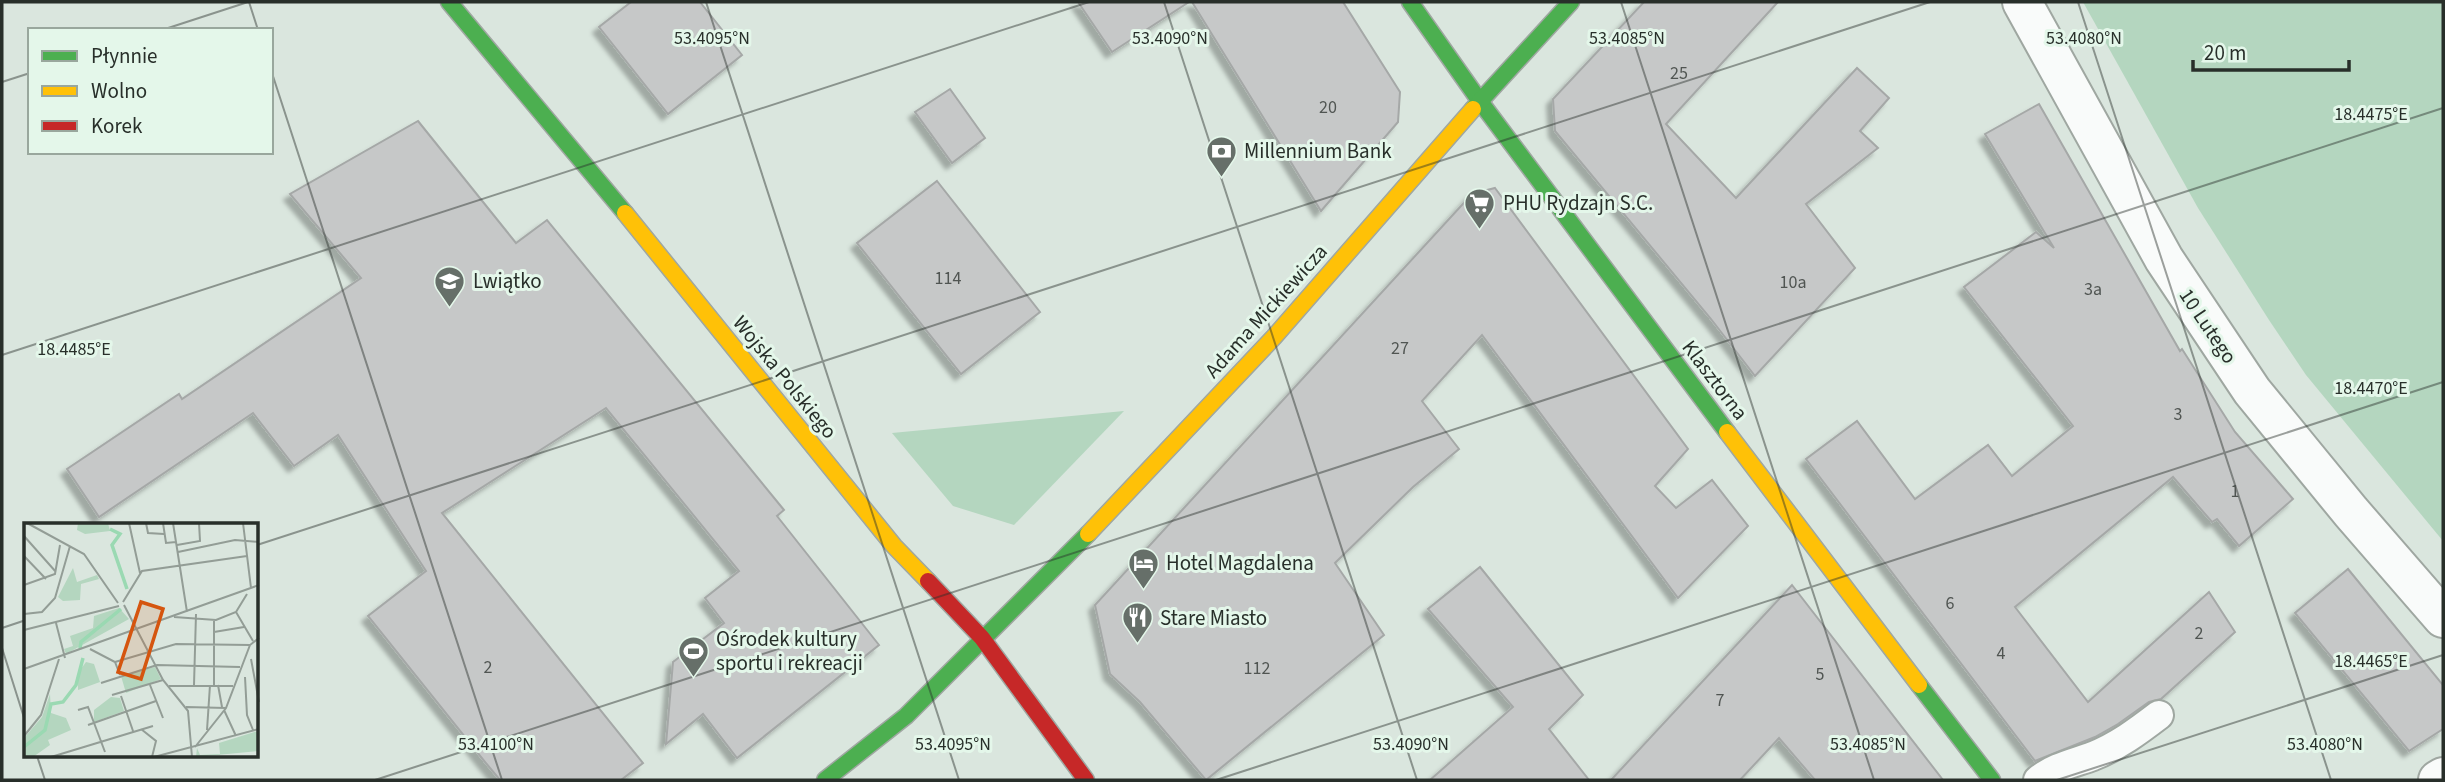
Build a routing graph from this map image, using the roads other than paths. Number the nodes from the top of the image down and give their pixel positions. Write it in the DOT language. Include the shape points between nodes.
graph roads {
  1 [pos="449,2"];
  2 [pos="1410,2"];
  3 [pos="1571,2"];
  4 [pos="2022,2"];
  5 [pos="1479,100"];
  6 [pos="2443,618"];
  7 [pos="982,638"];
  8 [pos="2159,715"];
  9 [pos="2443,776"];
  10 [pos="825,780"];
  11 [pos="1086,780"];
  12 [pos="1992,780"];
  13 [pos="2038,780"];
  14 [pos="2438,780"];
  1 -- 7 [label="street, Wojska Polskiego" via="894,545"];
  2 -- 5 [label="street, Klasztorna"];
  3 -- 5 [label="street, Adama Mickiewicza"];
  4 -- 6 [label="street, 10 Lutego" via="2164,259 2252,391"];
  5 -- 7 [label="street, Adama Mickiewicza" via="1274,337 1063,561"];
  5 -- 12 [label="street, Klasztorna"];
  7 -- 10 [label="street, Adama Mickiewicza" via="906,716"];
  7 -- 11 [label="street, Wojska Polskiego"];
  8 -- 13 [label="lane" via="2124,740"];
  9 -- 14 [label="street"];
}
